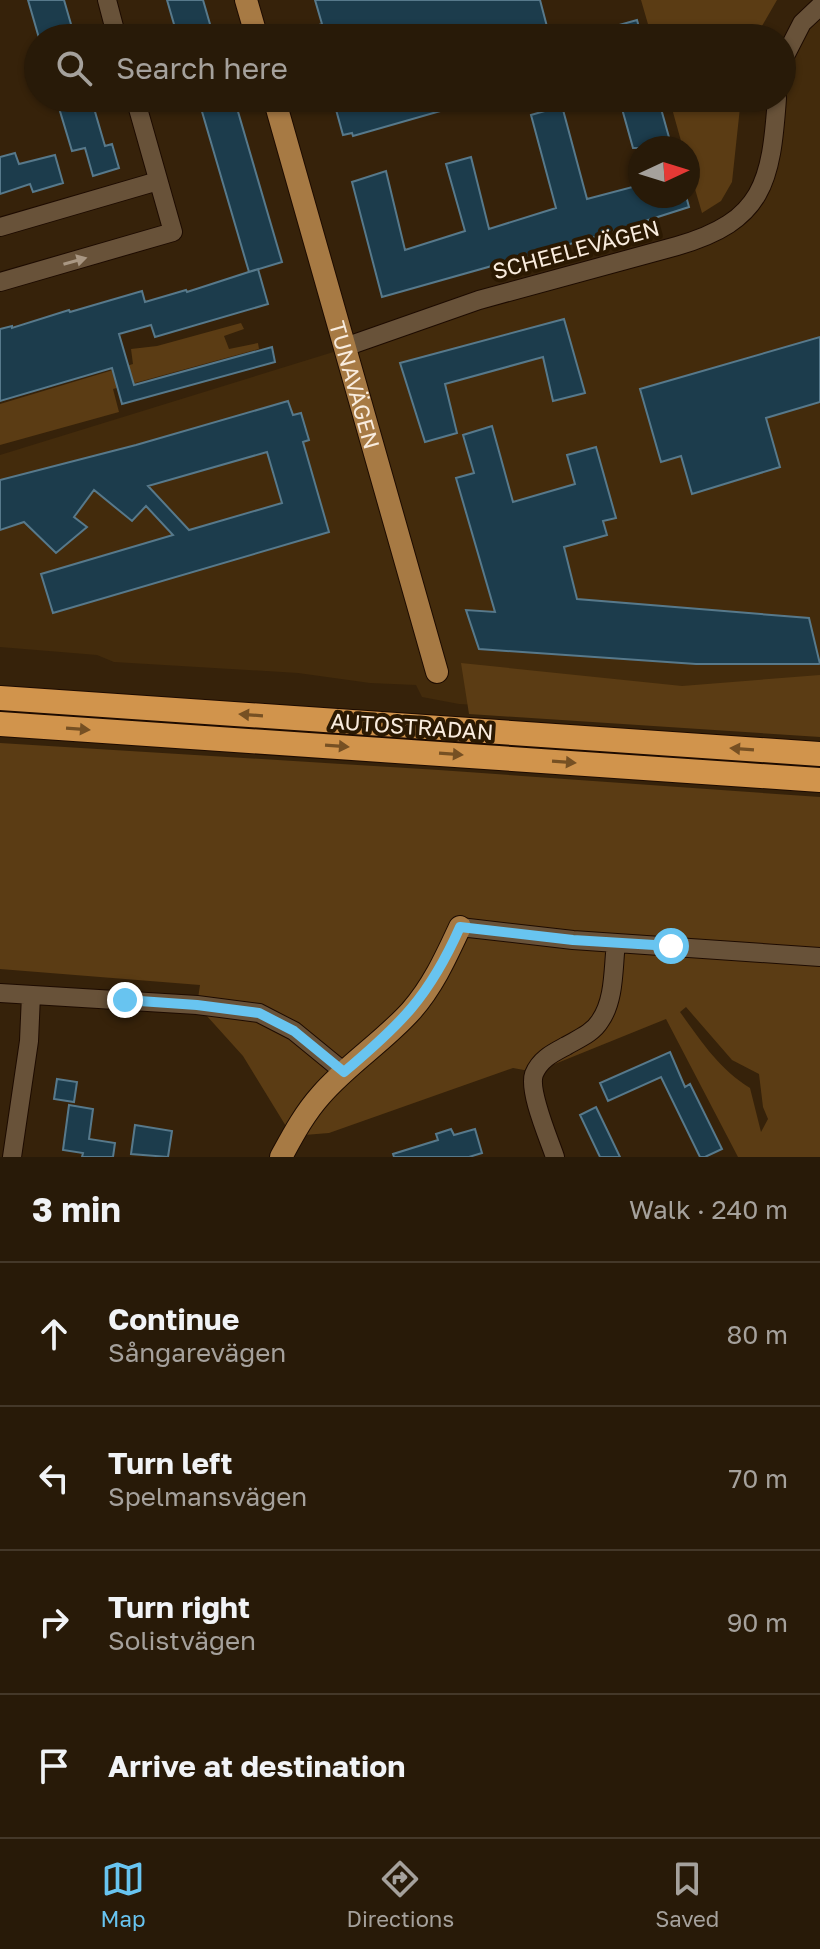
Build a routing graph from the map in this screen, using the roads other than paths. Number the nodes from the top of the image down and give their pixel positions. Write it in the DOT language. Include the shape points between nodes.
graph roads {
  1 [pos="107,0"];
  2 [pos="246,0"];
  3 [pos="820,6"];
  4 [pos="113,24"];
  5 [pos="253,24"];
  6 [pos="796,35"];
  7 [pos="139,112"];
  8 [pos="278,112"];
  9 [pos="775,112"];
  10 [pos="158,181"];
  11 [pos="0,227"];
  12 [pos="0,282"];
  13 [pos="345,347"];
  14 [pos="437,672"];
  15 [pos="0,698"];
  16 [pos="0,724"];
  17 [pos="820,754"];
  18 [pos="820,780"];
  19 [pos="460,927"];
  20 [pos="616,943"];
  21 [pos="820,957"];
  22 [pos="0,993"];
  23 [pos="31,995"];
  24 [pos="344,1072"];
  25 [pos="12,1157"];
  26 [pos="281,1157"];
  27 [pos="555,1157"];
  1 -- 4 [label="street"];
  2 -- 5 [label="main road"];
  3 -- 6 [label="street"];
  7 -- 10 [label="street"];
  8 -- 13 [label="main road, TUNAVÄGEN"];
  9 -- 13 [label="street, SCHEELEVÄGEN" via="767,175 740,219 724,229 479,300"];
  10 -- 11 [label="street"];
  12 -- 10 [label="street, one-way" via="173,232"];
  13 -- 14 [label="main road, TUNAVÄGEN"];
  17 -- 15 [label="highway, AUTOSTRADAN, one-way"];
  16 -- 18 [label="highway, AUTOSTRADAN, one-way"];
  19 -- 20 [label="street"];
  19 -- 24 [label="main road" via="417,1003"];
  20 -- 21 [label="street"];
  20 -- 27 [label="street" via="602,1018 594,1029 548,1056 535,1072 535,1095"];
  22 -- 23 [label="street"];
  23 -- 24 [label="street" via="259,1013 294,1031"];
  23 -- 25 [label="street"];
  24 -- 26 [label="main road" via="303,1118"];
}
